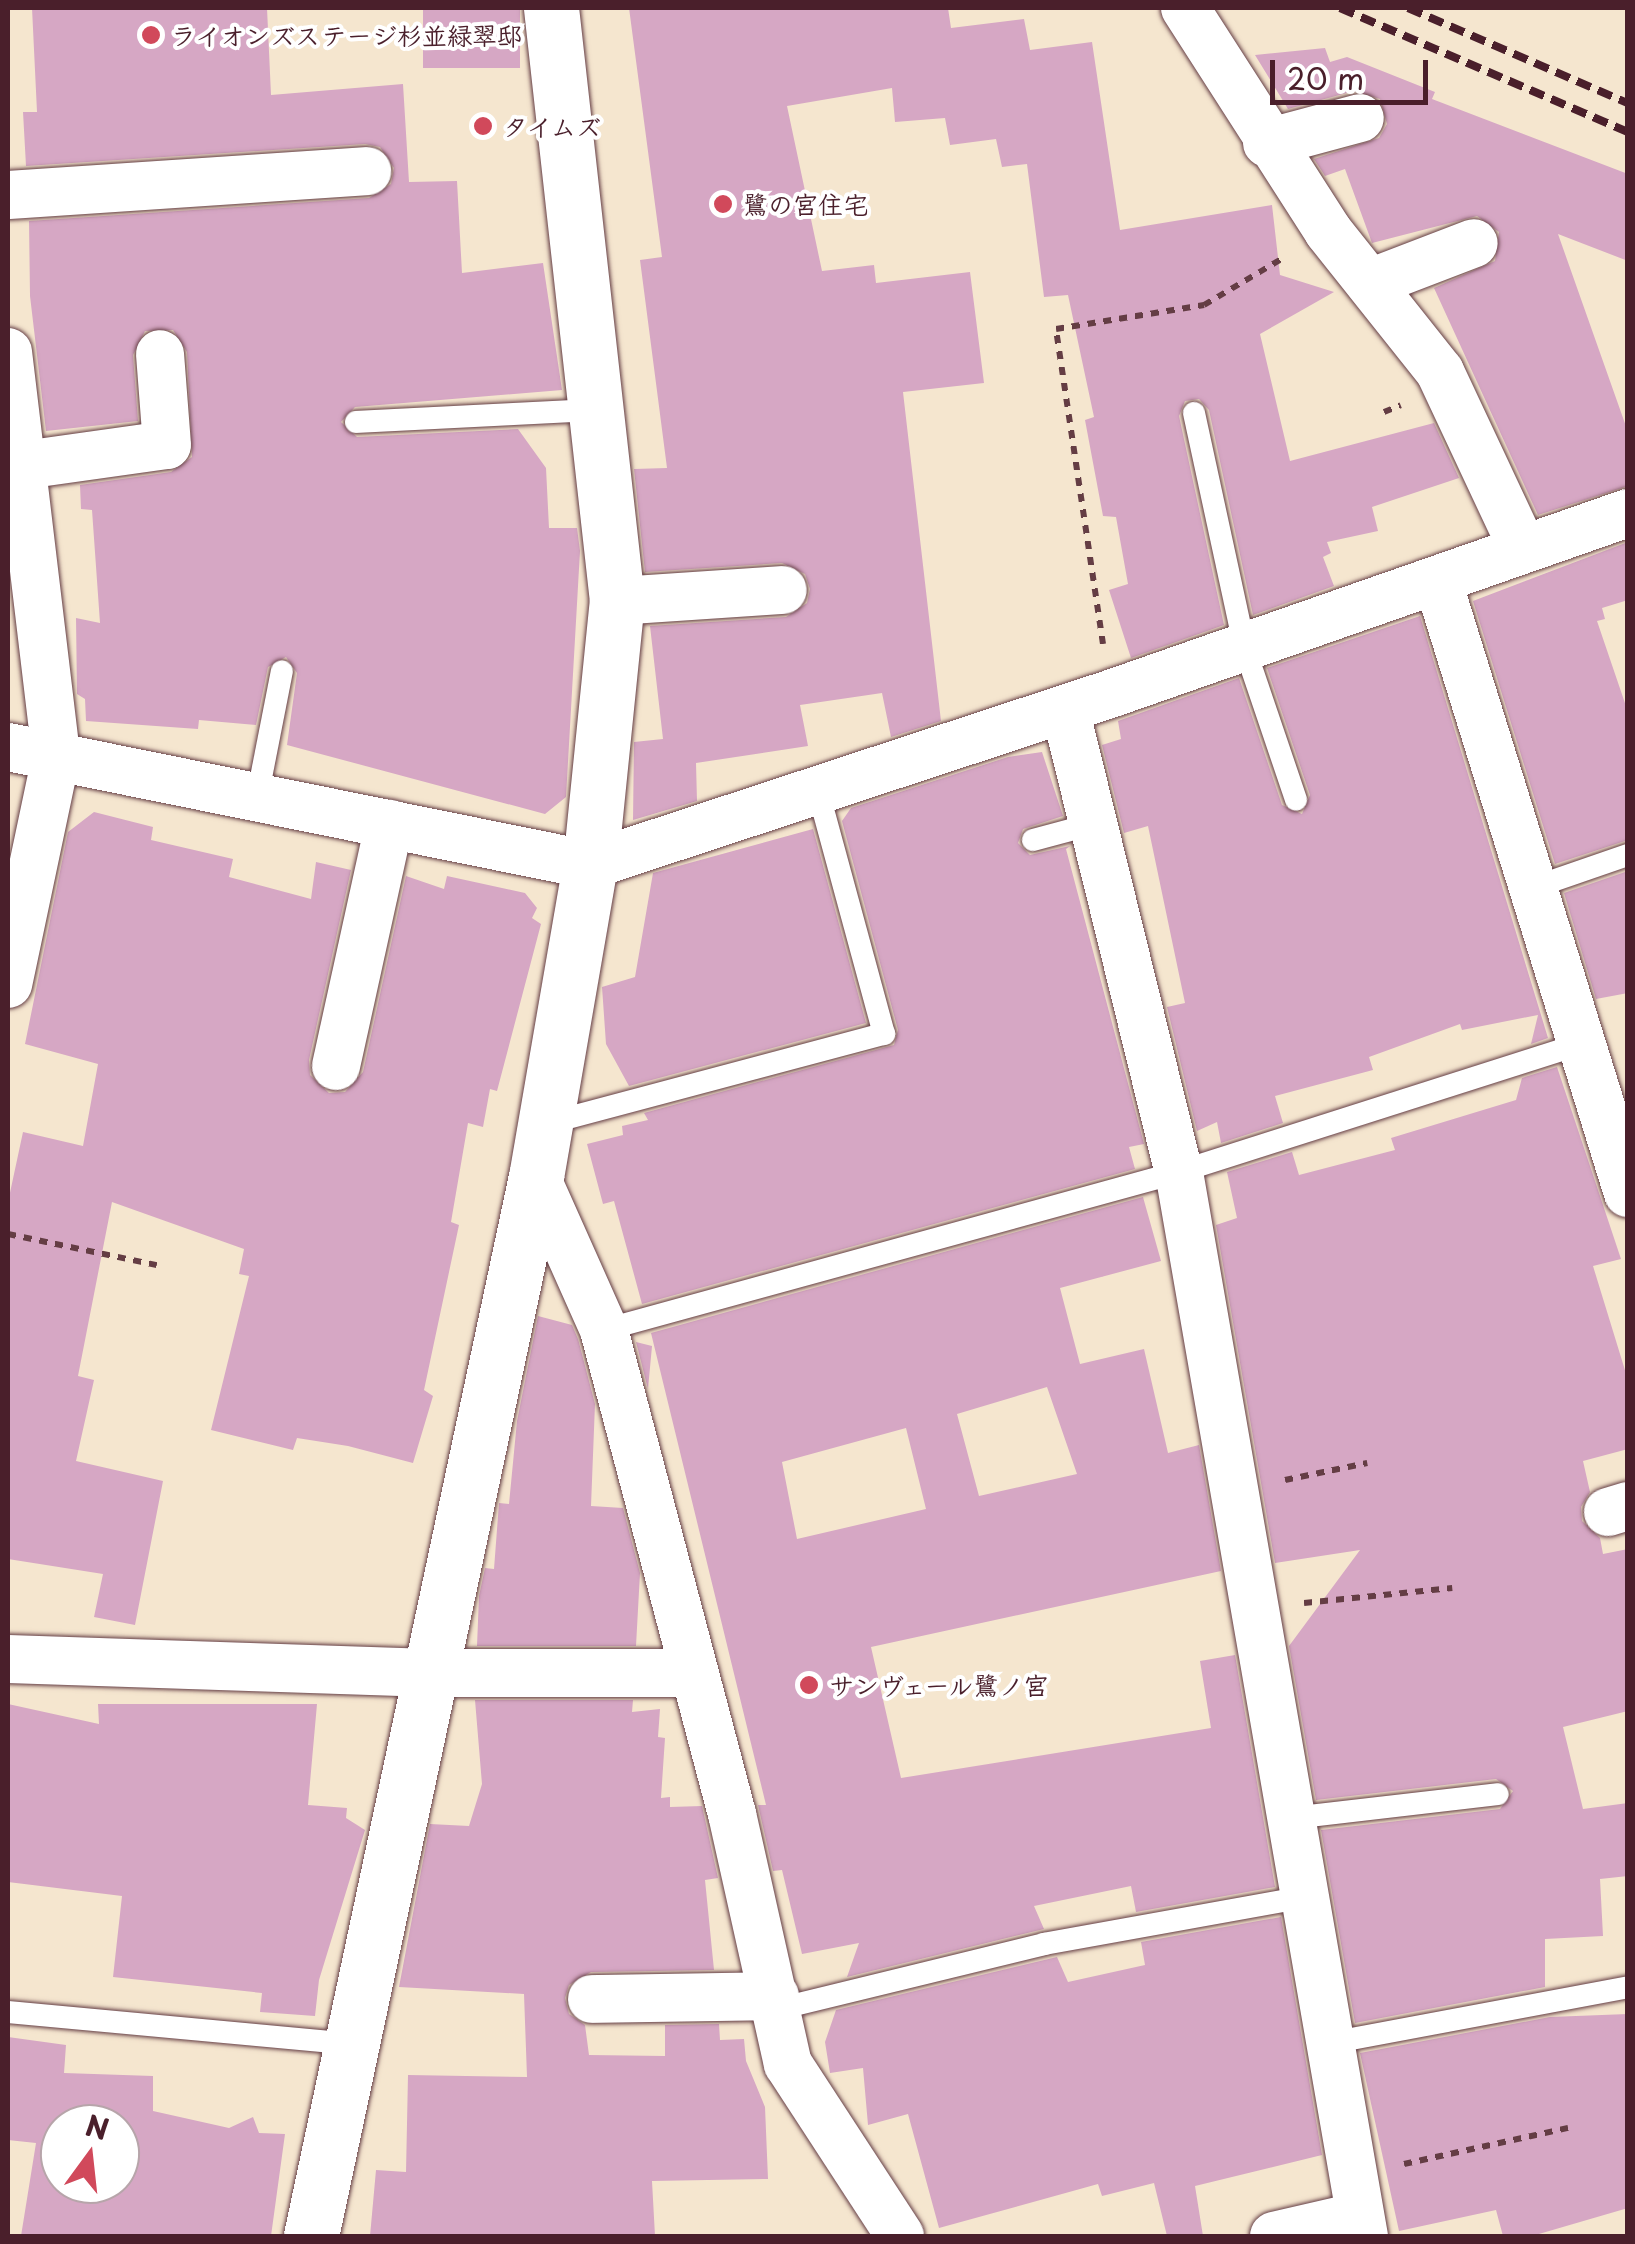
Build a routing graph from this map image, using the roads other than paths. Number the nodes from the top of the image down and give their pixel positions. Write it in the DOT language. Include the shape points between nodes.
graph roads {
  1 [pos="552,8"];
  2 [pos="1185,8"];
  3 [pos="1360,118"];
  4 [pos="1267,143"];
  5 [pos="368,171"];
  6 [pos="8,195"];
  7 [pos="1474,243"];
  8 [pos="1370,284"];
  9 [pos="8,352"];
  10 [pos="160,354"];
  11 [pos="600,410"];
  12 [pos="1194,414"];
  13 [pos="356,422"];
  14 [pos="17,466"];
  15 [pos="1628,513"];
  16 [pos="1522,546"];
  17 [pos="1438,582"];
  18 [pos="783,590"];
  19 [pos="618,601"];
  20 [pos="1245,648"];
  21 [pos="282,672"];
  22 [pos="1065,710"];
  23 [pos="8,748"];
  24 [pos="56,757"];
  25 [pos="818,792"];
  26 [pos="257,798"];
  27 [pos="1296,800"];
  28 [pos="389,824"];
  29 [pos="1093,824"];
  30 [pos="1034,840"];
  31 [pos="1628,855"];
  32 [pos="590,865"];
  33 [pos="1532,888"];
  34 [pos="8,984"];
  35 [pos="1579,1044"];
  36 [pos="336,1066"];
  37 [pos="539,1151"];
  38 [pos="1179,1172"];
  39 [pos="1628,1192"];
  40 [pos="604,1330"];
  41 [pos="8,1659"];
  42 [pos="431,1673"];
  43 [pos="692,1674"];
  44 [pos="1498,1794"];
  45 [pos="1292,1818"];
  46 [pos="1306,1897"];
  47 [pos="1628,1987"];
  48 [pos="592,1999"];
  49 [pos="776,2002"];
  50 [pos="8,2012"];
  51 [pos="1330,2043"];
  52 [pos="352,2044"];
  53 [pos="1359,2209"];
  54 [pos="311,2236"];
  55 [pos="900,2236"];
  56 [pos="1274,2236"];
  1 -- 11 [label="street"];
  2 -- 4 [label="street"];
  3 -- 4 [label="street"];
  4 -- 8 [label="street"];
  5 -- 6 [label="street"];
  7 -- 8 [label="street"];
  8 -- 16 [label="street" via="1440,372"];
  9 -- 14 [label="street"];
  10 -- 14 [label="street" via="167,445"];
  11 -- 13 [label="lane"];
  11 -- 19 [label="street"];
  12 -- 20 [label="lane"];
  14 -- 24 [label="street"];
  15 -- 16 [label="street"];
  16 -- 17 [label="street"];
  17 -- 20 [label="street"];
  17 -- 33 [label="street"];
  18 -- 19 [label="street"];
  19 -- 32 [label="street"];
  20 -- 22 [label="street"];
  20 -- 27 [label="lane"];
  21 -- 26 [label="lane"];
  22 -- 25 [label="street"];
  22 -- 29 [label="street"];
  23 -- 24 [label="street"];
  24 -- 26 [label="street"];
  24 -- 34 [label="street"];
  25 -- 32 [label="street"];
  25 -- 37 [label="lane" via="884,1034"];
  26 -- 28 [label="street"];
  28 -- 32 [label="street"];
  28 -- 36 [label="street"];
  29 -- 30 [label="lane"];
  29 -- 38 [label="street"];
  31 -- 33 [label="lane"];
  32 -- 37 [label="street"];
  33 -- 35 [label="street"];
  35 -- 38 [label="lane"];
  35 -- 39 [label="street"];
  37 -- 40 [label="street"];
  37 -- 42 [label="street"];
  38 -- 40 [label="lane"];
  38 -- 45 [label="street"];
  40 -- 43 [label="street"];
  41 -- 42 [label="street"];
  42 -- 43 [label="street"];
  42 -- 52 [label="street"];
  43 -- 49 [label="street"];
  44 -- 45 [label="lane"];
  45 -- 46 [label="street"];
  46 -- 49 [label="lane"];
  46 -- 51 [label="street"];
  47 -- 51 [label="lane"];
  48 -- 49 [label="street"];
  49 -- 55 [label="street" via="788,2064"];
  50 -- 52 [label="lane"];
  51 -- 53 [label="street"];
  52 -- 54 [label="street"];
  53 -- 56 [label="street"];
}
